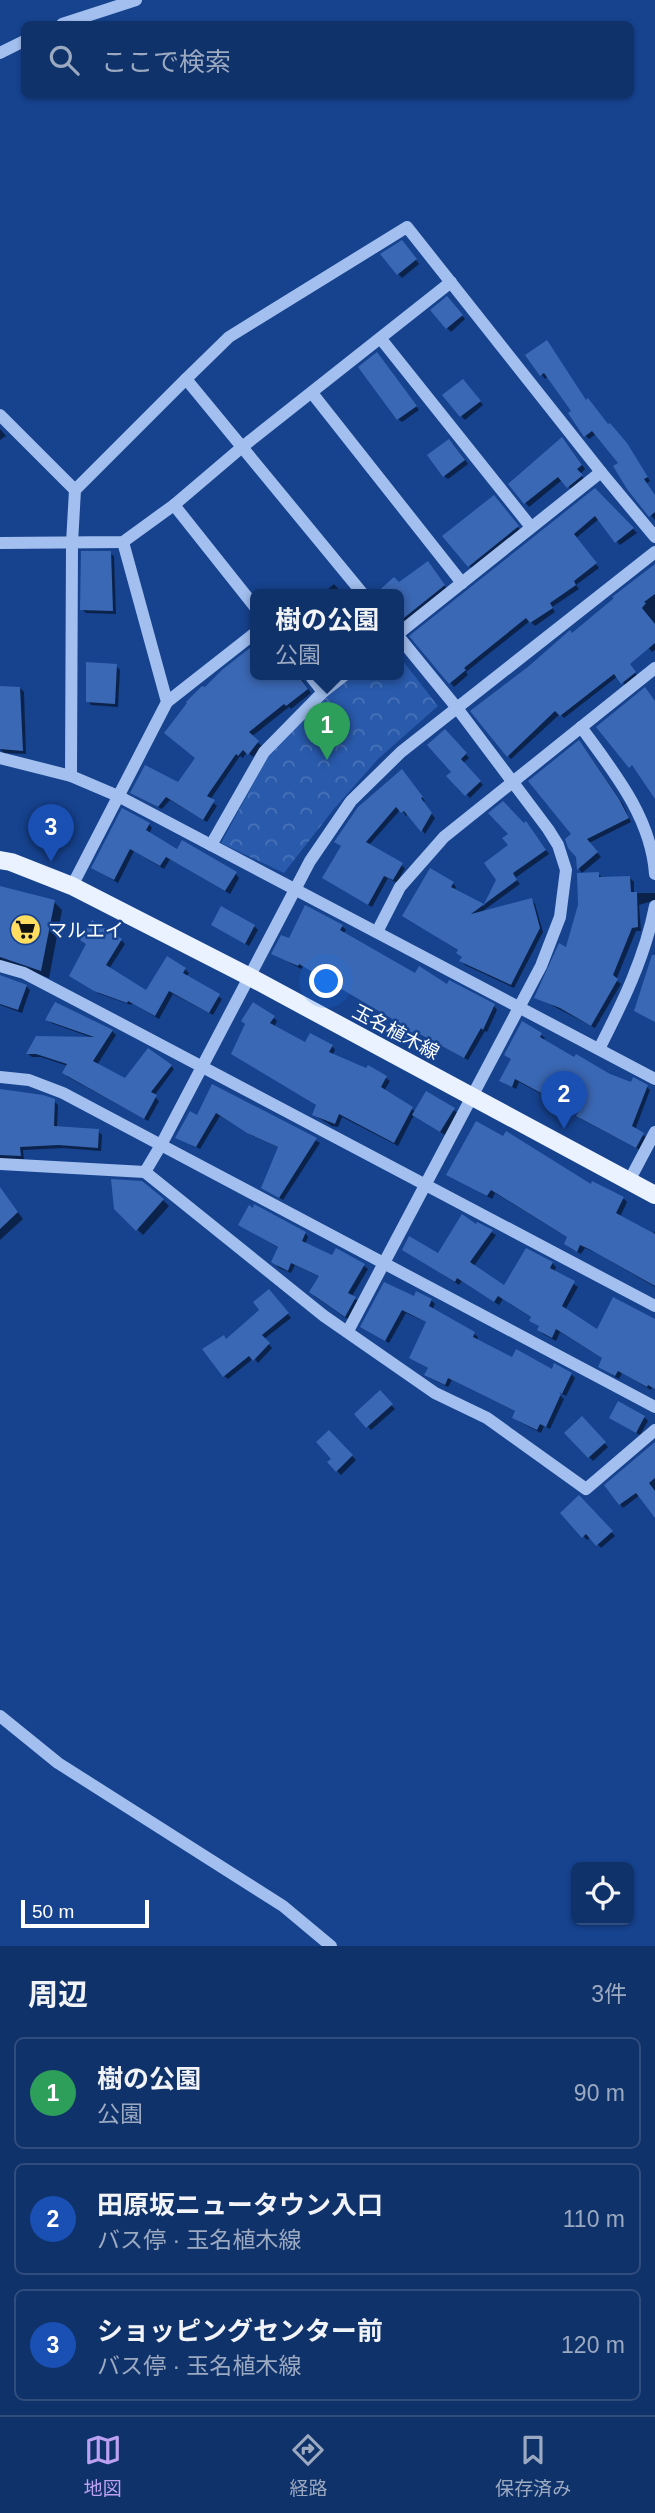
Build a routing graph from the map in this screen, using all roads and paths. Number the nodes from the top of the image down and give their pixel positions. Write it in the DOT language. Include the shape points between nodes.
graph roads {
  1 [pos="136,0"];
  2 [pos="71,21"];
  3 [pos="21,42"];
  4 [pos="0,53"];
  5 [pos="450,282"];
  6 [pos="381,339"];
  7 [pos="186,380"];
  8 [pos="312,393"];
  9 [pos="0,415"];
  10 [pos="241,448"];
  11 [pos="601,472"];
  12 [pos="75,490"];
  13 [pos="174,505"];
  14 [pos="531,527"];
  15 [pos="655,537"];
  16 [pos="123,542"];
  17 [pos="0,543"];
  18 [pos="72,543"];
  19 [pos="655,552"];
  20 [pos="462,583"];
  21 [pos="359,589"];
  22 [pos="250,601"];
  23 [pos="404,631"];
  24 [pos="250,637"];
  25 [pos="404,641"];
  26 [pos="653,673"];
  27 [pos="314,680"];
  28 [pos="338,680"];
  29 [pos="323,692"];
  30 [pos="167,702"];
  31 [pos="457,709"];
  32 [pos="582,727"];
  33 [pos="0,758"];
  34 [pos="71,776"];
  35 [pos="512,782"];
  36 [pos="118,796"];
  37 [pos="211,845"];
  38 [pos="0,860"];
  39 [pos="655,874"];
  40 [pos="72,886"];
  41 [pos="295,889"];
  42 [pos="655,906"];
  43 [pos="377,932"];
  44 [pos="0,966"];
  45 [pos="250,977"];
  46 [pos="520,1006"];
  47 [pos="599,1049"];
  48 [pos="202,1068"];
  49 [pos="0,1077"];
  50 [pos="655,1079"];
  51 [pos="473,1097"];
  52 [pos="655,1132"];
  53 [pos="161,1145"];
  54 [pos="0,1164"];
  55 [pos="145,1172"];
  56 [pos="629,1181"];
  57 [pos="425,1185"];
  58 [pos="655,1195"];
  59 [pos="385,1262"];
  60 [pos="655,1306"];
  61 [pos="348,1331"];
  62 [pos="655,1407"];
  63 [pos="655,1430"];
  64 [pos="0,1716"];
  65 [pos="331,1946"];
  1 -- 2 [label="street"];
  3 -- 4 [label="street"];
  5 -- 6 [label="street"];
  5 -- 7 [label="street" via="407,227 229,337"];
  5 -- 11 [label="street"];
  6 -- 8 [label="street"];
  6 -- 14 [label="street"];
  7 -- 10 [label="street"];
  7 -- 12 [label="street"];
  8 -- 10 [label="street"];
  8 -- 20 [label="street"];
  9 -- 12 [label="street"];
  10 -- 13 [label="street"];
  10 -- 21 [label="street"];
  11 -- 14 [label="street"];
  11 -- 15 [label="street"];
  12 -- 18 [label="street"];
  13 -- 16 [label="street"];
  13 -- 22 [label="street"];
  14 -- 20 [label="street"];
  16 -- 18 [label="street"];
  16 -- 30 [label="street"];
  17 -- 18 [label="street"];
  18 -- 34 [label="street"];
  19 -- 31 [label="street"];
  20 -- 23 [label="street"];
  24 -- 30 [label="street"];
  25 -- 31 [label="street"];
  26 -- 32 [label="street"];
  27 -- 29 [label="street"];
  28 -- 29 [label="street"];
  29 -- 37 [label="street" via="264,752"];
  30 -- 36 [label="street"];
  31 -- 35 [label="street"];
  31 -- 41 [label="street" via="401,752 351,802"];
  32 -- 35 [label="street"];
  32 -- 39 [label="street" via="627,792 644,826"];
  33 -- 34 [label="street"];
  34 -- 36 [label="street"];
  35 -- 43 [label="street" via="444,837 400,887"];
  35 -- 46 [label="street" via="558,845 566,870 559,917"];
  36 -- 37 [label="street"];
  36 -- 40 [label="street"];
  37 -- 41 [label="street"];
  38 -- 40 [label="main road, 玉名植木線"];
  40 -- 45 [label="main road, 玉名植木線"];
  41 -- 43 [label="street"];
  41 -- 45 [label="street"];
  42 -- 47 [label="street" via="628,992"];
  43 -- 46 [label="street"];
  44 -- 48 [label="street" via="24,973"];
  45 -- 48 [label="street"];
  45 -- 51 [label="main road, 玉名植木線"];
  46 -- 47 [label="street"];
  46 -- 51 [label="street"];
  47 -- 50 [label="street"];
  48 -- 53 [label="street"];
  48 -- 57 [label="street"];
  49 -- 53 [label="street" via="29,1080 63,1093"];
  51 -- 56 [label="main road, 玉名植木線"];
  51 -- 57 [label="street"];
  52 -- 56 [label="street"];
  53 -- 55 [label="street"];
  53 -- 59 [label="street"];
  54 -- 55 [label="street"];
  55 -- 61 [label="street"];
  56 -- 58 [label="main road, 玉名植木線"];
  57 -- 59 [label="street"];
  57 -- 60 [label="street"];
  59 -- 61 [label="street"];
  59 -- 62 [label="street"];
  61 -- 63 [label="street" via="435,1393 487,1418 586,1489"];
  64 -- 65 [label="street" via="58,1763 283,1906"];
}
